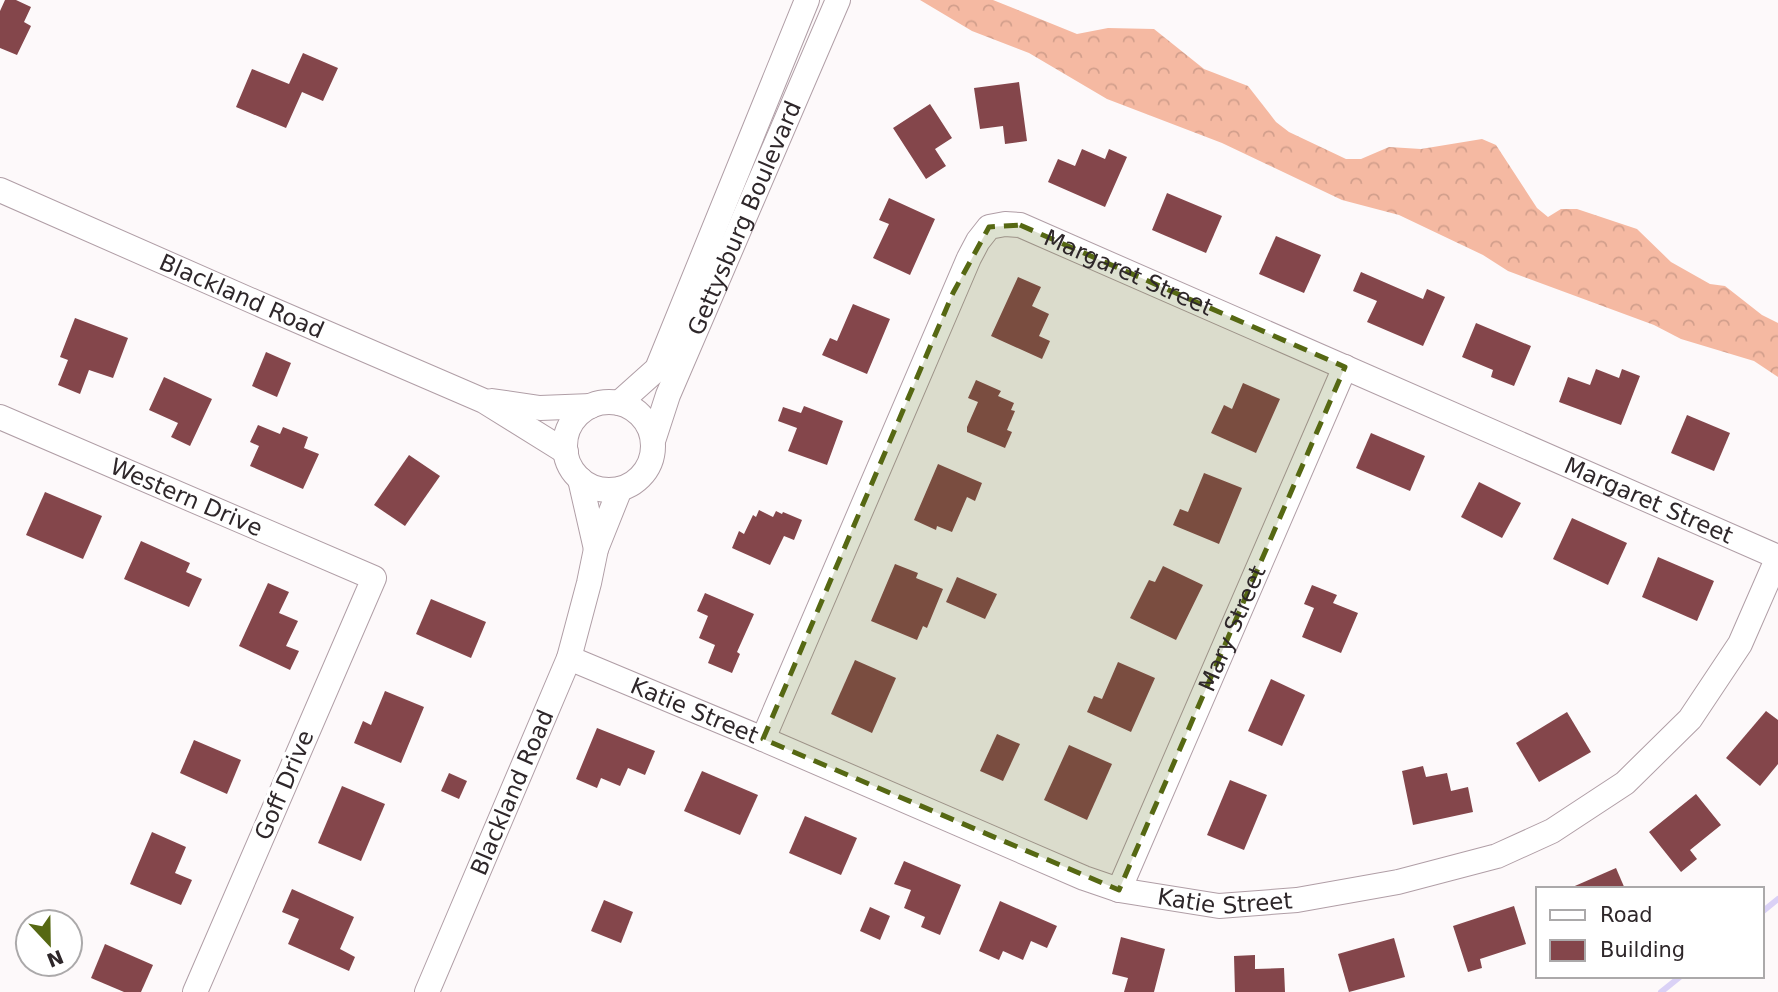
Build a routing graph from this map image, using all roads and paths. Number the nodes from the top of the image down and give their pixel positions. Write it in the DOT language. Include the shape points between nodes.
graph roads {
  1 [pos="807,0"];
  2 [pos="838,0"];
  3 [pos="0,190"];
  4 [pos="1345,367"];
  5 [pos="484,401"];
  6 [pos="619,403"];
  7 [pos="591,406"];
  8 [pos="0,416"];
  9 [pos="654,438"];
  10 [pos="566,452"];
  11 [pos="580,479"];
  12 [pos="620,489"];
  13 [pos="597,549"];
  14 [pos="1778,557"];
  15 [pos="374,578"];
  16 [pos="569,658"];
  17 [pos="763,739"];
  18 [pos="1119,890"];
  19 [pos="195,992"];
  20 [pos="427,992"];
  1 -- 6 [label="street, Gettysburg Boulevard" via="657,369"];
  2 -- 9 [label="street, Gettysburg Boulevard" via="668,395"];
  3 -- 5 [label="street, Blackland Road"];
  4 -- 14 [label="street, Margaret Street"];
  4 -- 17 [label="street, Margaret Street" via="1020,225 989,227 953,293"];
  4 -- 18 [label="street, Mary Street"];
  5 -- 7 [label="street, Blackland Road" via="540,408"];
  5 -- 10 [label="street, Blackland Road"];
  6 -- 7 [label="street"];
  6 -- 9 [label="street" via="640,413"];
  7 -- 10 [label="street" via="574,419 567,432"];
  8 -- 15 [label="street, Western Drive"];
  9 -- 12 [label="street" via="649,467 640,479"];
  10 -- 11 [label="street"];
  11 -- 12 [label="street" via="599,490"];
  11 -- 13 [label="street, Blackland Road"];
  12 -- 13 [label="street, Blackland Road"];
  13 -- 16 [label="street, Blackland Road"];
  14 -- 18 [label="street, Katie Street" via="1740,644 1690,719 1625,783 1552,831 1485,860 1297,900 1219,906"];
  15 -- 19 [label="street, Goff Drive"];
  16 -- 17 [label="street, Katie Street"];
  16 -- 20 [label="street, Blackland Road"];
  17 -- 18 [label="street, Katie Street"];
}
